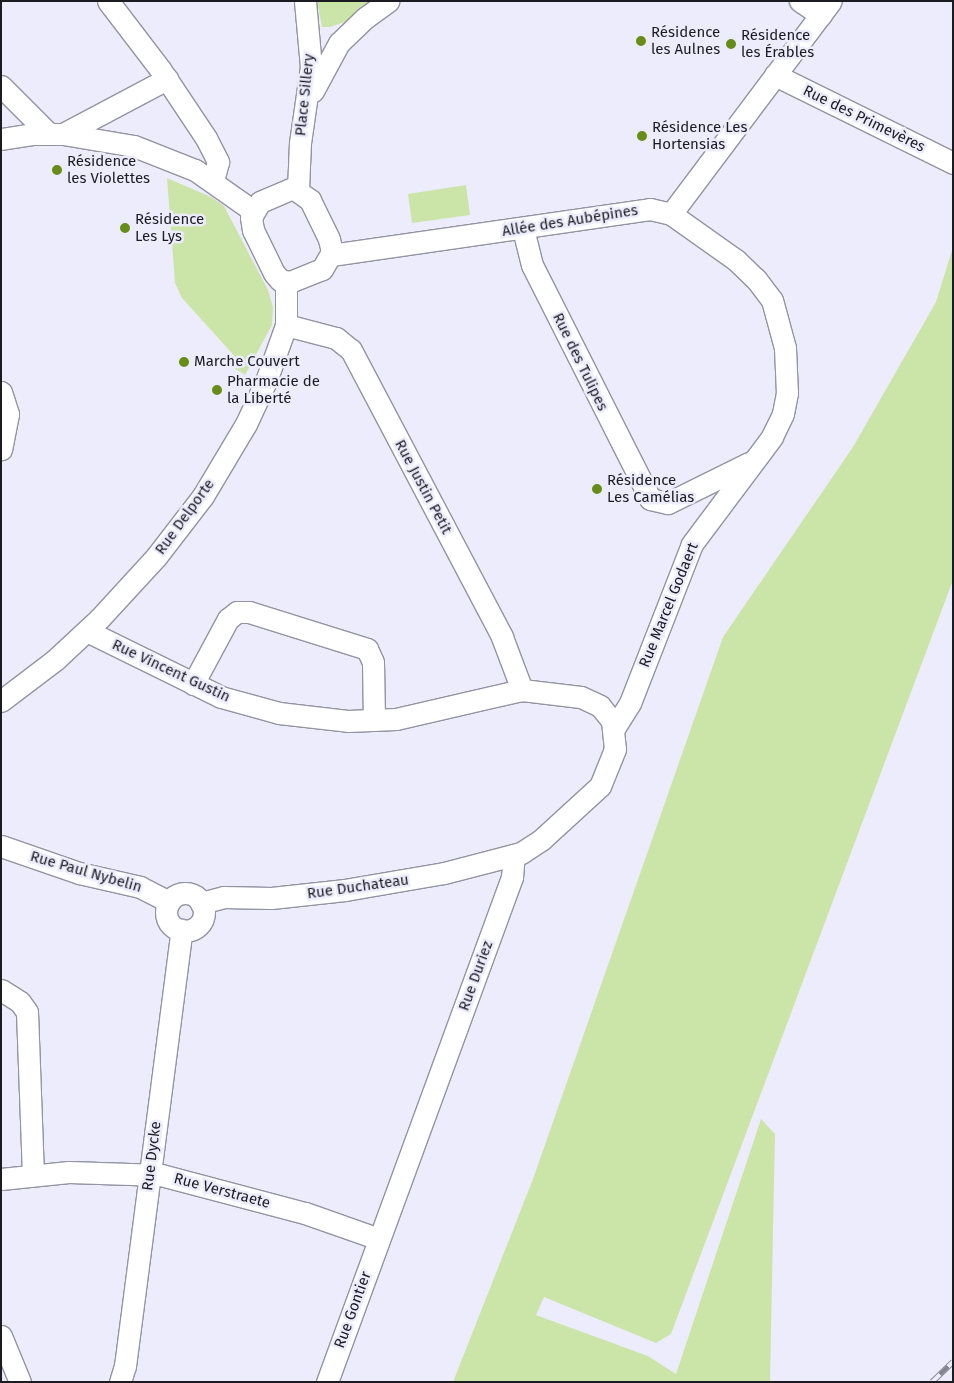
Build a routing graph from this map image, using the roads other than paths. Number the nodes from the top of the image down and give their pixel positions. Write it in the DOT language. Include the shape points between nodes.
graph roads {
  1 [pos="108,1"];
  2 [pos="305,1"];
  3 [pos="388,1"];
  4 [pos="800,1"];
  5 [pos="826,8"];
  6 [pos="775,75"];
  7 [pos="167,79"];
  8 [pos="1,86"];
  9 [pos="304,114"];
  10 [pos="55,134"];
  11 [pos="1,139"];
  12 [pos="953,163"];
  13 [pos="214,181"];
  14 [pos="298,190"];
  15 [pos="252,210"];
  16 [pos="671,214"];
  17 [pos="523,229"];
  18 [pos="331,255"];
  19 [pos="286,282"];
  20 [pos="286,325"];
  21 [pos="1,392"];
  22 [pos="780,422"];
  23 [pos="1,449"];
  24 [pos="754,460"];
  25 [pos="87,631"];
  26 [pos="193,684"];
  27 [pos="522,690"];
  28 [pos="1,701"];
  29 [pos="374,720"];
  30 [pos="614,727"];
  31 [pos="1,846"];
  32 [pos="514,855"];
  33 [pos="169,902"];
  34 [pos="201,903"];
  35 [pos="182,930"];
  36 [pos="1,990"];
  37 [pos="150,1173"];
  38 [pos="32,1174"];
  39 [pos="1,1179"];
  40 [pos="379,1239"];
  41 [pos="1,1336"];
  42 [pos="20,1382"];
  43 [pos="120,1382"];
  44 [pos="327,1382"];
  1 -- 7 [label="street"];
  2 -- 9 [label="street, Place Sillery" via="311,58"];
  3 -- 9 [label="street" via="364,18 339,43 322,71"];
  4 -- 5 [label="street"];
  5 -- 6 [label="street"];
  6 -- 12 [label="street, Rue des Primevères"];
  6 -- 16 [label="street"];
  7 -- 10 [label="street"];
  7 -- 13 [label="street" via="216,157 218,167"];
  8 -- 10 [label="street"];
  9 -- 14 [label="street, Place Sillery"];
  10 -- 11 [label="street"];
  10 -- 13 [label="street" via="134,146 186,165"];
  13 -- 15 [label="street"];
  14 -- 15 [label="street" via="282,190"];
  14 -- 18 [label="street" via="312,203 329,239"];
  15 -- 19 [label="street" via="253,230 274,273"];
  16 -- 17 [label="street, Allée des Aubépines" via="650,209 627,210"];
  16 -- 22 [label="street, Allée des Aubépines" via="736,260 756,278 772,300 785,348 787,399"];
  17 -- 18 [label="street, Allée des Aubépines"];
  17 -- 24 [label="street, Rue des Tulipes" via="530,260 644,492 653,501 668,503"];
  18 -- 19 [label="street" via="319,271 298,281"];
  19 -- 20 [label="street, Rue Delporte"];
  20 -- 25 [label="street, Rue Delporte" via="260,396 208,488 156,557"];
  20 -- 27 [label="street, Rue Justin Petit" via="336,338 351,350 502,637"];
  21 -- 23 [label="street" via="8,414"];
  22 -- 24 [label="street, Rue Marcel Godaert"];
  24 -- 30 [label="street, Rue Marcel Godaert" via="692,544 630,702"];
  25 -- 26 [label="street, Rue Vincent Gustin"];
  25 -- 28 [label="street, Rue Delporte"];
  26 -- 29 [label="street, Rue Vincent Gustin" via="232,701 279,713"];
  26 -- 29 [label="street" via="228,619 236,612 249,612 367,649 373,662"];
  27 -- 29 [label="street, Rue Vincent Gustin" via="426,714"];
  27 -- 30 [label="street, Rue Vincent Gustin" via="560,693 589,700 605,710"];
  30 -- 32 [label="street" via="615,749 604,780 590,797 536,844"];
  31 -- 33 [label="street, Rue Paul Nybelin" via="79,874 140,887"];
  32 -- 34 [label="street, Rue Duchateau" via="435,874 345,890 271,898 224,897"];
  32 -- 40 [label="street, Rue Duriez" via="510,882"];
  33 -- 34 [label="street" via="176,895 186,893 193,894"];
  33 -- 35 [label="street" via="168,920"];
  34 -- 35 [label="street" via="204,912 201,922 192,929"];
  35 -- 37 [label="street, Rue Dycke"];
  36 -- 38 [label="street" via="20,1002 27,1012"];
  37 -- 38 [label="street, Rue Verstraete"];
  37 -- 40 [label="street, Rue Verstraete" via="290,1209"];
  37 -- 43 [label="street, Rue Dycke" via="125,1366"];
  38 -- 39 [label="street, Rue Verstraete"];
  40 -- 44 [label="street, Rue Gontier"];
  41 -- 42 [label="street"];
}
